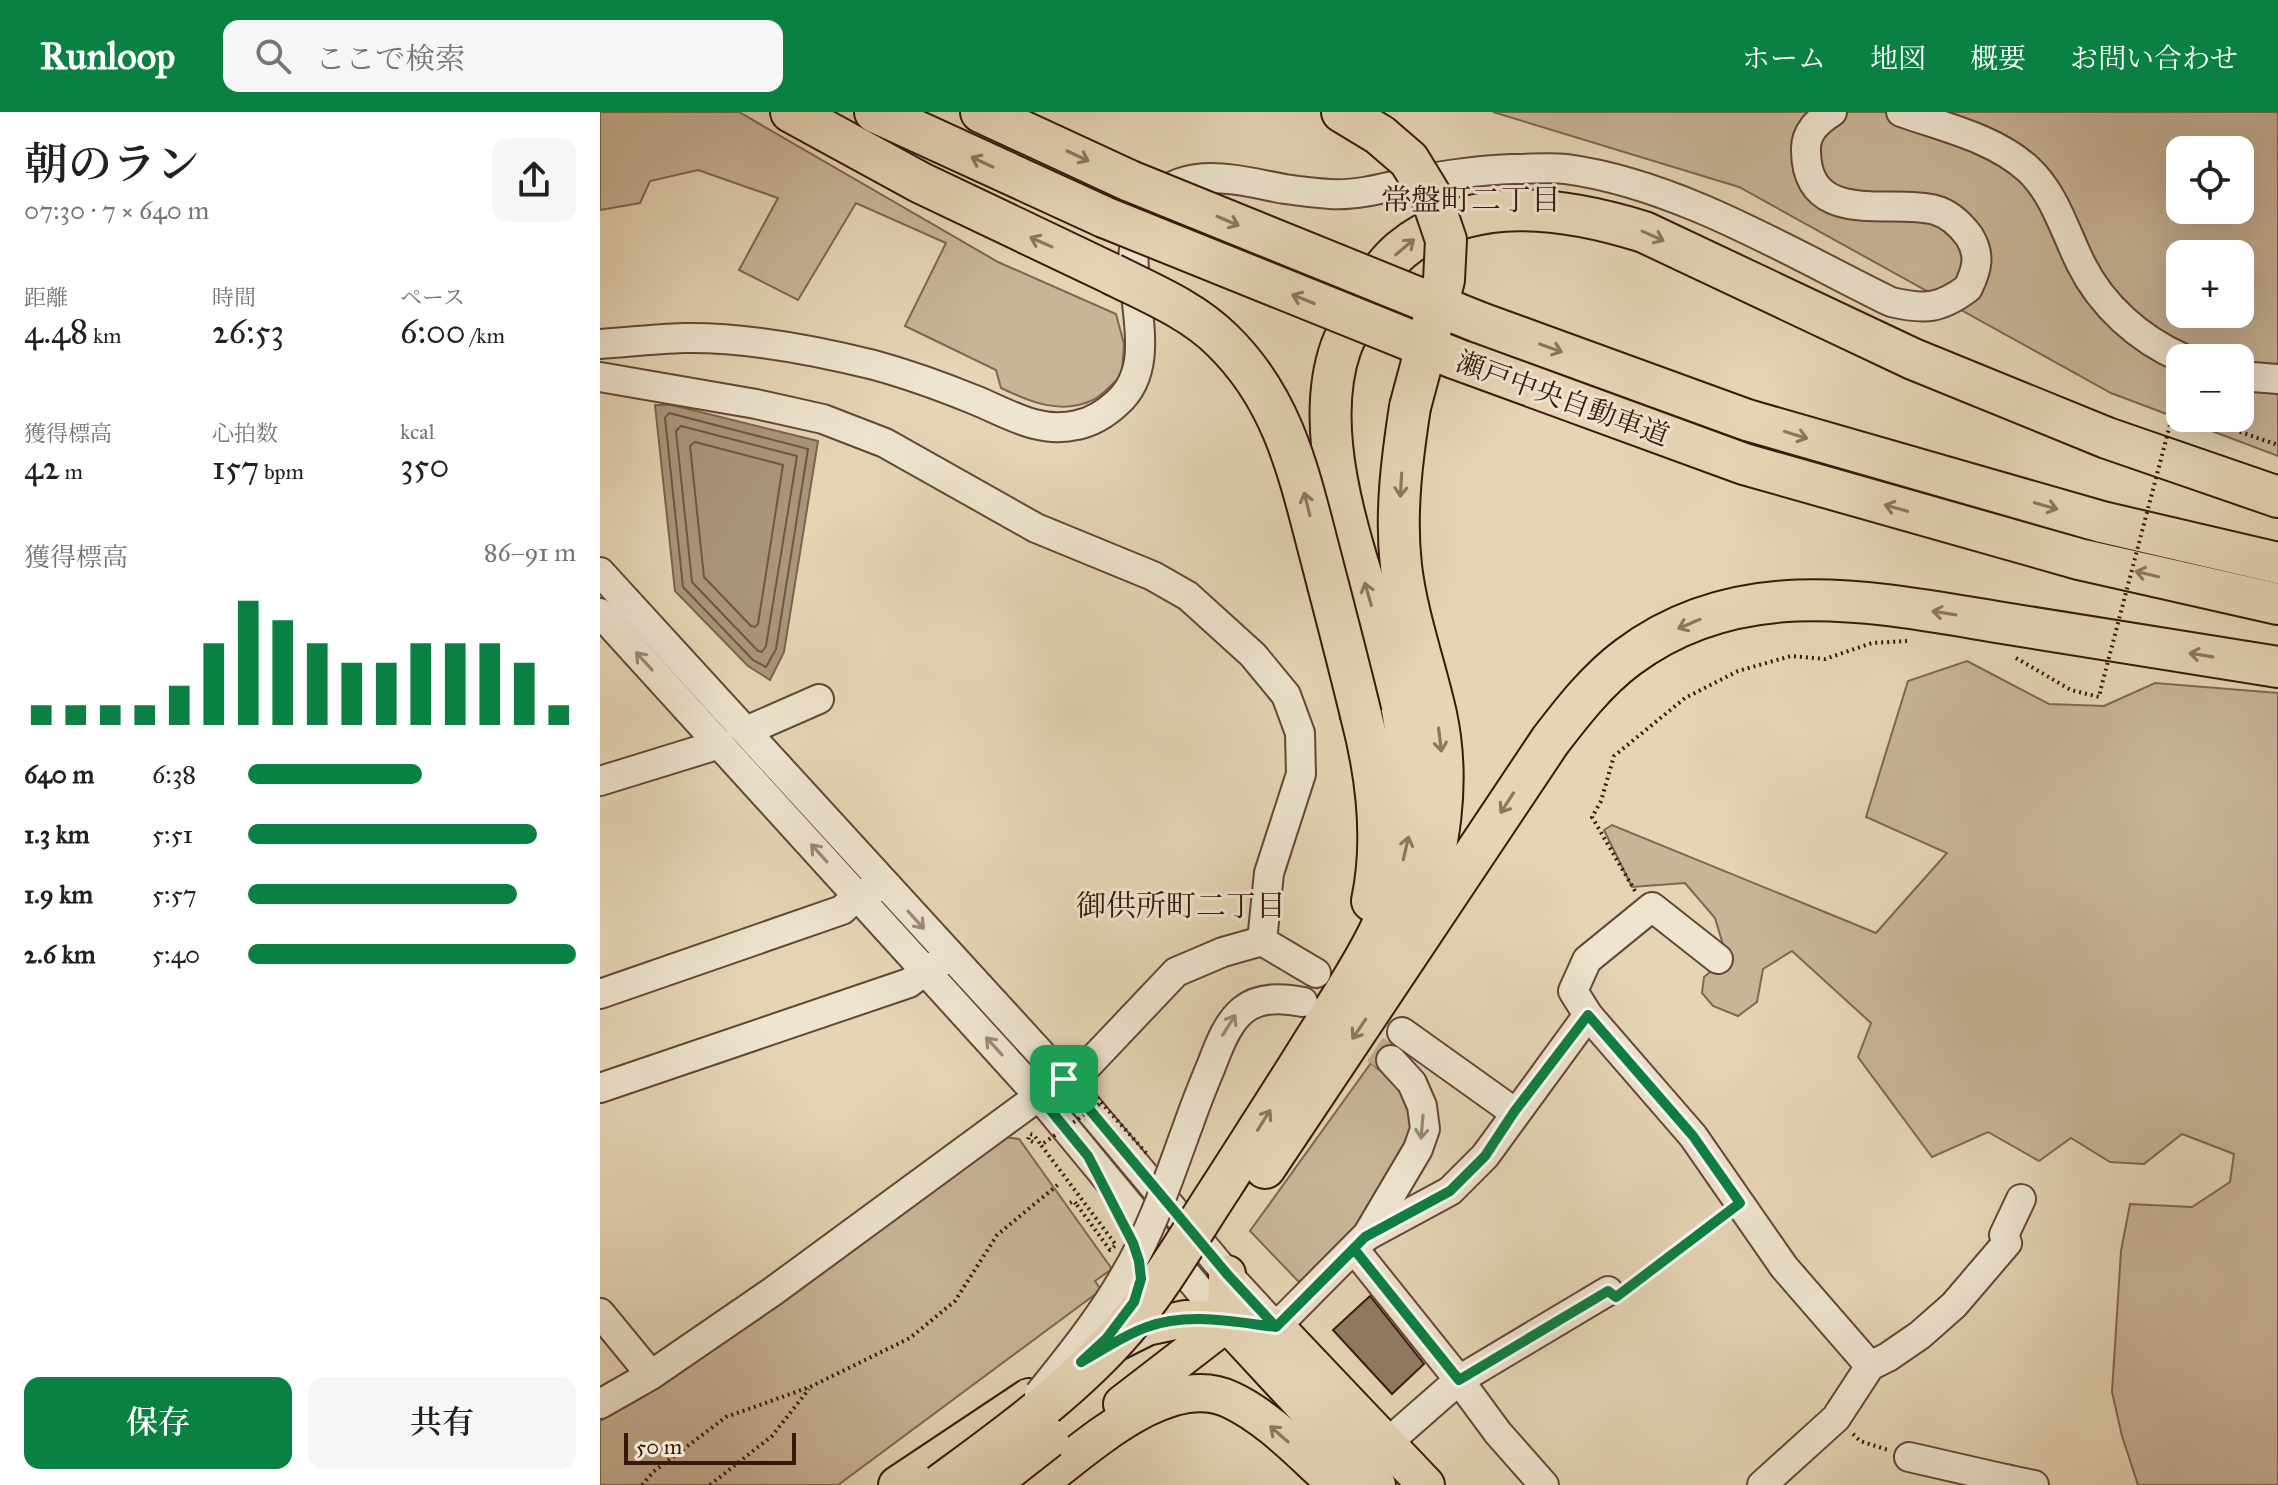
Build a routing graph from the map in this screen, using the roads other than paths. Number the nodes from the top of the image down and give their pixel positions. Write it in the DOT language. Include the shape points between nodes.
graph roads {
  1 [pos="791,112"];
  2 [pos="875,112"];
  3 [pos="981,112"];
  4 [pos="1342,112"];
  5 [pos="1832,112"];
  6 [pos="1901,112"];
  7 [pos="600,344"];
  8 [pos="2166,349"];
  9 [pos="600,377"];
  10 [pos="2254,377"];
  11 [pos="2278,379"];
  12 [pos="2278,497"];
  13 [pos="2278,563"];
  14 [pos="600,572"];
  15 [pos="2278,604"];
  16 [pos="600,613"];
  17 [pos="2278,667"];
  18 [pos="819,699"];
  19 [pos="746,731"];
  20 [pos="720,744"];
  21 [pos="600,781"];
  22 [pos="884,884"];
  23 [pos="858,895"];
  24 [pos="1262,941"];
  25 [pos="1718,959"];
  26 [pos="938,964"];
  27 [pos="1402,964"];
  28 [pos="1358,972"];
  29 [pos="1316,973"];
  30 [pos="600,994"];
  31 [pos="1303,1002"];
  32 [pos="1588,1015"];
  33 [pos="1402,1032"];
  34 [pos="1391,1060"];
  35 [pos="1065,1071"];
  36 [pos="600,1088"];
  37 [pos="1039,1096"];
  38 [pos="1514,1112"];
  39 [pos="1088,1156"];
  40 [pos="1232,1195"];
  41 [pos="2021,1199"];
  42 [pos="1360,1243"];
  43 [pos="1227,1274"];
  44 [pos="1608,1291"];
  45 [pos="600,1313"];
  46 [pos="1224,1320"];
  47 [pos="1264,1340"];
  48 [pos="1081,1362"];
  49 [pos="1870,1366"];
  50 [pos="651,1375"];
  51 [pos="1459,1380"];
  52 [pos="600,1404"];
  53 [pos="1000,1441"];
  54 [pos="1386,1444"];
  55 [pos="1909,1457"];
  56 [pos="2004,1482"];
  57 [pos="897,1485"];
  58 [pos="940,1485"];
  59 [pos="988,1485"];
  60 [pos="1026,1485"];
  61 [pos="1037,1485"];
  62 [pos="1337,1485"];
  63 [pos="1377,1485"];
  64 [pos="1426,1485"];
  65 [pos="1544,1485"];
  66 [pos="1762,1485"];
  67 [pos="2034,1485"];
  28 -- 1 [label="highway, one-way, bridge" via="1374,891 1378,796 1303,487 1270,401 1221,339 1183,310 921,183"];
  15 -- 2 [label="highway, 瀬戸中央自動車道, one-way, bridge" via="2079,559 1744,464 1454,358 1104,217"];
  3 -- 13 [label="highway, 瀬戸中央自動車道, one-way, bridge" via="1130,181 1478,322 1747,420 2102,522"];
  4 -- 27 [label="highway, one-way, bridge" via="1409,160 1431,196 1446,240 1444,280 1410,407 1400,495 1401,566 1437,717 1442,811 1430,882"];
  5 -- 7 [label="street" via="1813,126 1806,144 1811,178 1822,191 1858,207 1932,209 1948,215 1973,243 1978,259 1968,288 1955,298 1936,307 1891,302 1716,215 1564,169 1449,174 1336,194 1203,177 1164,192 1139,223 1133,244 1139,352 1134,378 1105,414 1084,424 1059,429 1034,425 875,366 773,345 687,338"];
  6 -- 8 [label="street" via="1996,146 2031,172 2107,305"];
  9 -- 24 [label="street" via="823,419 885,443 1036,528 1188,596 1253,655 1286,695 1300,733 1301,774 1269,873"];
  10 -- 11 [label="street"];
  28 -- 12 [label="highway, one-way" via="1390,906 1410,833 1407,741 1337,477 1333,381 1341,347 1362,301 1390,260 1418,236 1481,212 1562,212 1608,221 1644,232 1913,359 2107,438"];
  14 -- 19 [label="street"];
  20 -- 16 [label="street, one-way"];
  17 -- 27 [label="highway, one-way" via="1844,600 1772,601 1700,619 1628,656 1576,707"];
  18 -- 19 [label="street"];
  19 -- 22 [label="street"];
  20 -- 21 [label="street"];
  23 -- 20 [label="street, one-way"];
  22 -- 23 [label="street"];
  22 -- 26 [label="street, one-way"];
  23 -- 26 [label="street"];
  23 -- 30 [label="street" via="842,910"];
  24 -- 29 [label="street"];
  24 -- 35 [label="street" via="1176,972 1084,1069"];
  25 -- 32 [label="street" via="1652,907 1587,960 1573,991"];
  26 -- 35 [label="street"];
  26 -- 36 [label="street" via="909,983"];
  37 -- 26 [label="street, one-way"];
  27 -- 40 [label="highway, one-way"];
  40 -- 28 [label="highway, one-way"];
  53 -- 31 [label="street, one-way, bridge" via="1126,1273 1155,1213 1224,1031 1254,1002 1279,997"];
  32 -- 38 [label="street"];
  32 -- 49 [label="street" via="1693,1136 1784,1267"];
  33 -- 38 [label="street"];
  34 -- 42 [label="street, one-way" via="1412,1083 1425,1129"];
  35 -- 37 [label="street"];
  35 -- 43 [label="street"];
  37 -- 39 [label="street"];
  37 -- 50 [label="street"];
  38 -- 42 [label="street" via="1485,1156 1450,1191"];
  39 -- 46 [label="street"];
  39 -- 48 [label="street" via="1133,1243 1141,1279 1124,1317"];
  40 -- 53 [label="highway, bridge" via="1126,1326 1072,1382"];
  40 -- 59 [label="highway, bridge" via="1180,1295 1118,1372"];
  41 -- 49 [label="street" via="2004,1235 2007,1243 1954,1305 1920,1335"];
  42 -- 47 [label="street"];
  42 -- 51 [label="street"];
  43 -- 46 [label="main road"];
  43 -- 47 [label="street"];
  44 -- 51 [label="street"];
  45 -- 50 [label="street"];
  46 -- 47 [label="main road"];
  46 -- 48 [label="main road" via="1162,1322"];
  46 -- 60 [label="main road"];
  47 -- 54 [label="main road"];
  47 -- 63 [label="main road"];
  48 -- 57 [label="main road"];
  49 -- 66 [label="street" via="1836,1418"];
  50 -- 52 [label="street"];
  51 -- 54 [label="street"];
  51 -- 65 [label="street"];
  53 -- 58 [label="highway, bridge"];
  54 -- 64 [label="main road"];
  55 -- 56 [label="street"];
  56 -- 67 [label="street"];
  62 -- 61 [label="main road, one-way" via="1250,1411 1218,1394 1202,1392 1173,1397 1137,1413"];
}
